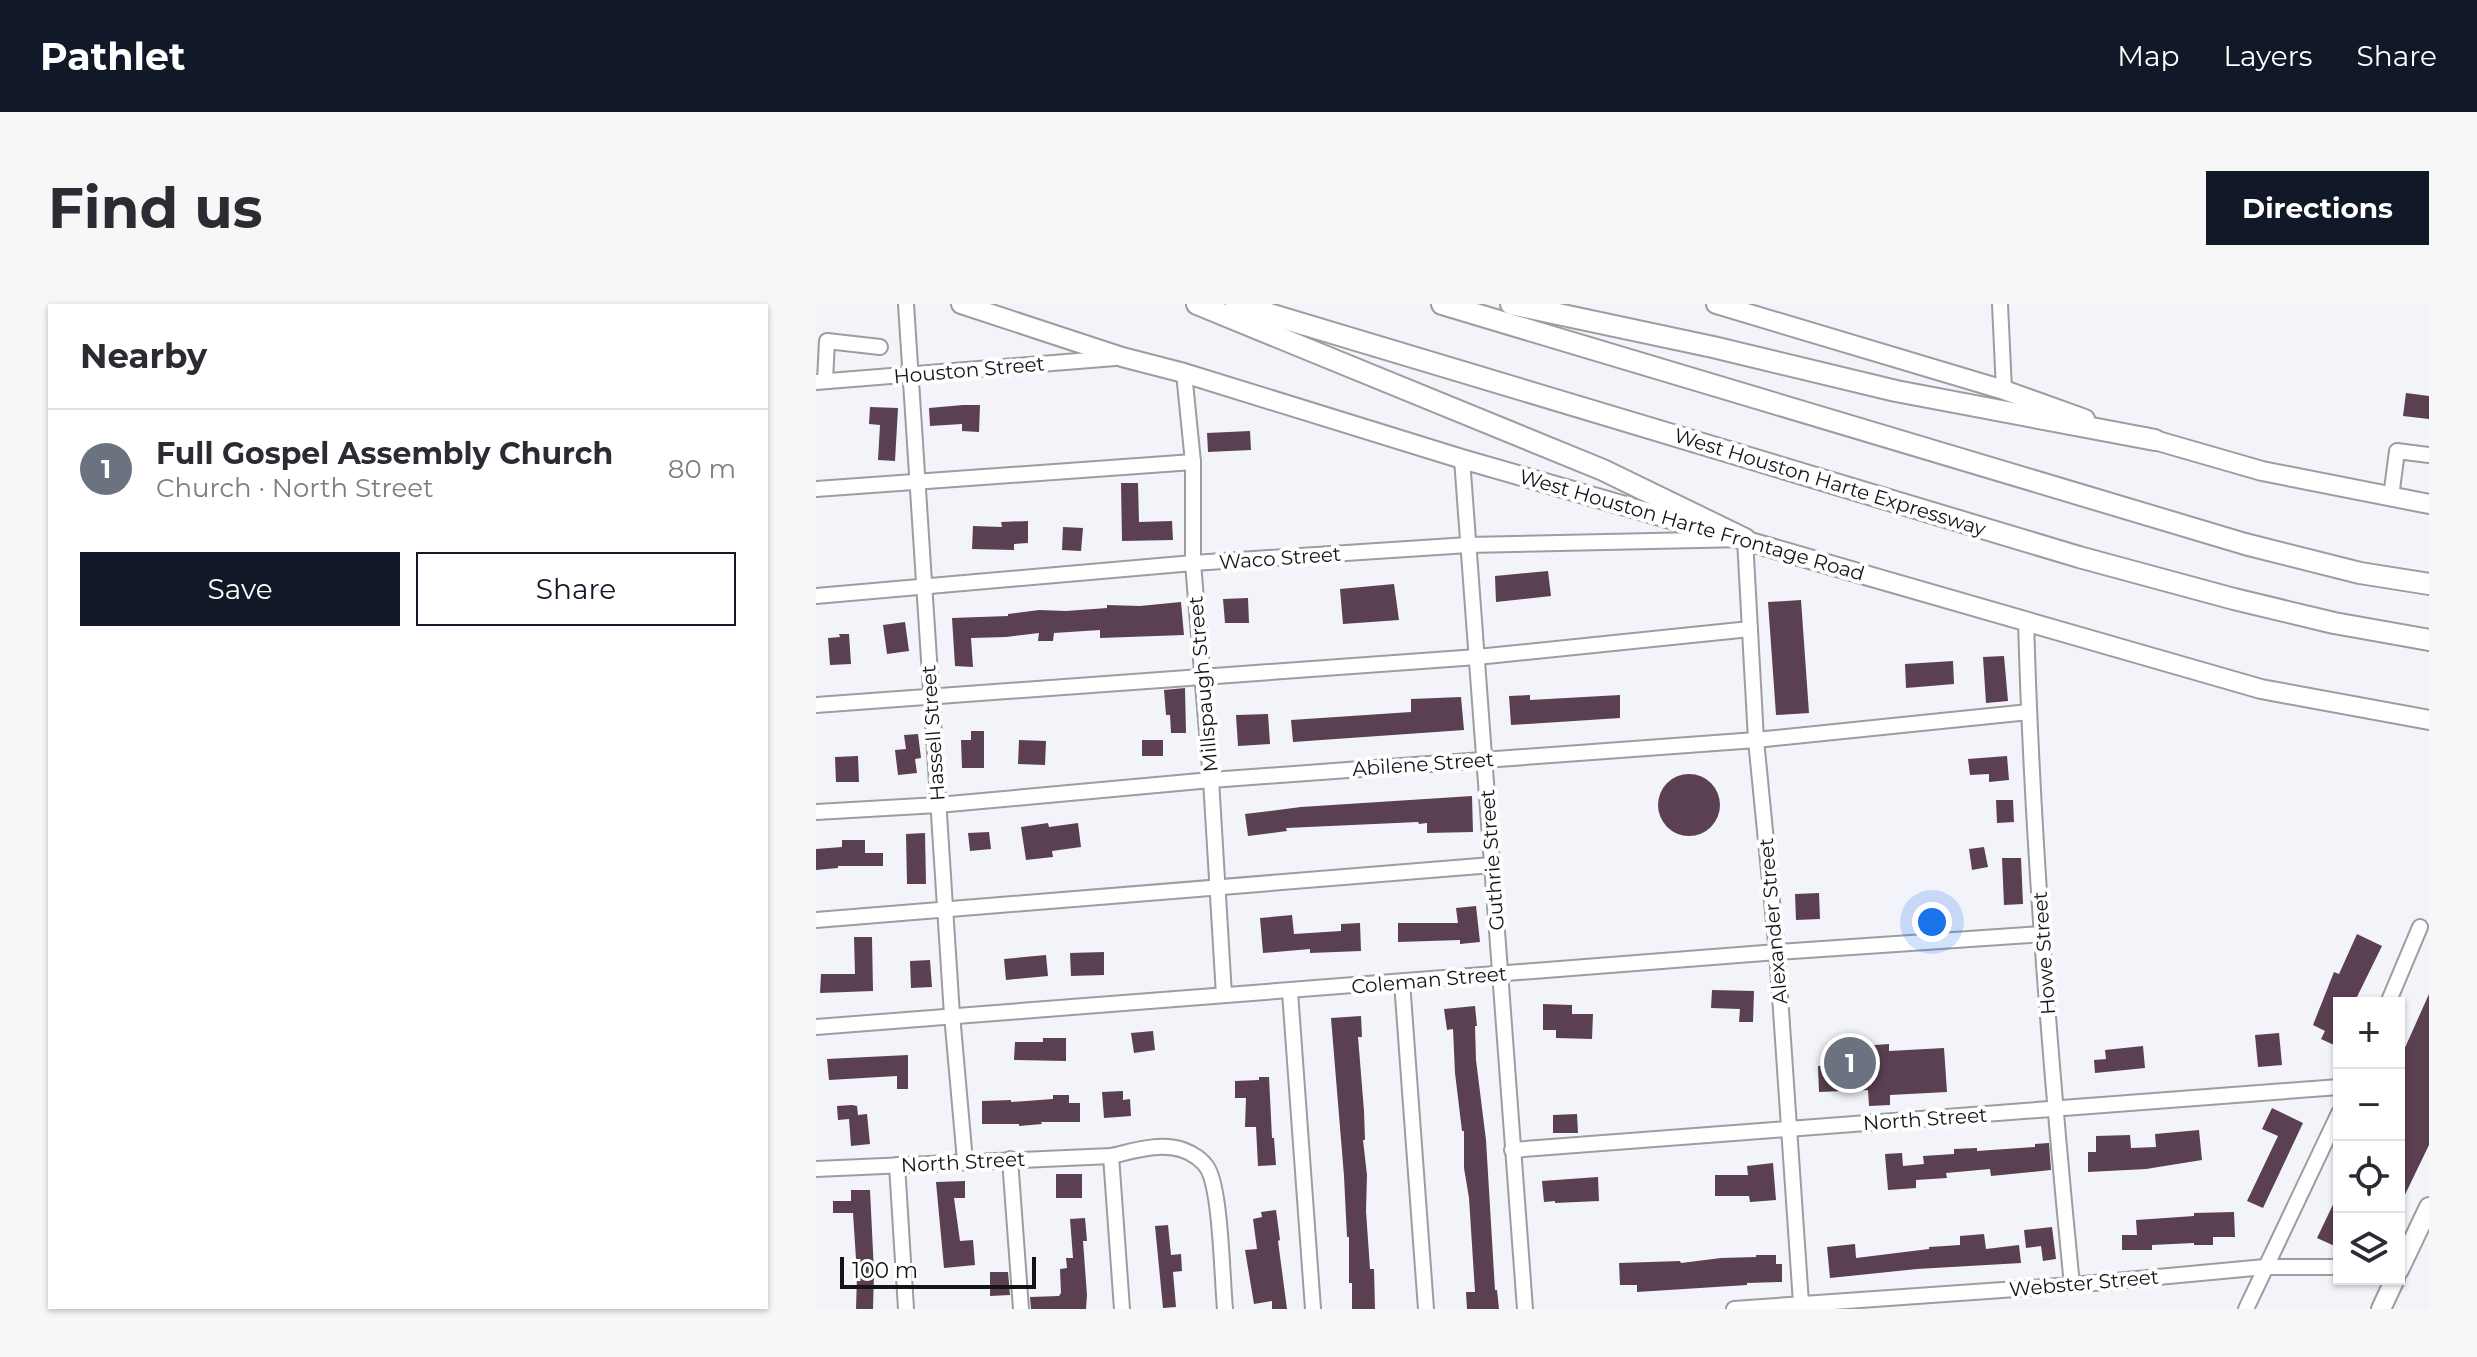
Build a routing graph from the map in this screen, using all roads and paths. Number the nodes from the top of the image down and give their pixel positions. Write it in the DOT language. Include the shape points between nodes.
graph roads {
  1 [pos="906,304"];
  2 [pos="961,304"];
  3 [pos="1197,304"];
  4 [pos="1236,304"];
  5 [pos="1442,304"];
  6 [pos="1511,304"];
  7 [pos="1718,304"];
  8 [pos="1734,304"];
  9 [pos="2000,304"];
  10 [pos="822,341"];
  11 [pos="880,347"];
  12 [pos="1122,357"];
  13 [pos="1184,373"];
  14 [pos="912,375"];
  15 [pos="820,382"];
  16 [pos="2004,390"];
  17 [pos="2155,440"];
  18 [pos="2429,455"];
  19 [pos="1462,459"];
  20 [pos="1193,462"];
  21 [pos="918,481"];
  22 [pos="816,489"];
  23 [pos="2391,497"];
  24 [pos="2429,504"];
  25 [pos="1745,539"];
  26 [pos="1468,545"];
  27 [pos="1193,563"];
  28 [pos="2429,584"];
  29 [pos="924,588"];
  30 [pos="816,596"];
  31 [pos="2026,620"];
  32 [pos="1750,629"];
  33 [pos="2429,640"];
  34 [pos="1477,657"];
  35 [pos="1202,675"];
  36 [pos="931,697"];
  37 [pos="816,705"];
  38 [pos="2029,712"];
  39 [pos="2429,720"];
  40 [pos="1756,740"];
  41 [pos="1484,760"];
  42 [pos="1211,780"];
  43 [pos="938,805"];
  44 [pos="816,812"];
  45 [pos="1492,865"];
  46 [pos="1218,889"];
  47 [pos="945,909"];
  48 [pos="816,920"];
  49 [pos="2420,927"];
  50 [pos="2043,934"];
  51 [pos="1777,952"];
  52 [pos="1501,974"];
  53 [pos="1402,982"];
  54 [pos="1290,992"];
  55 [pos="1224,995"];
  56 [pos="2391,997"];
  57 [pos="952,1015"];
  58 [pos="816,1027"];
  59 [pos="2333,1088"];
  60 [pos="2055,1111"];
  61 [pos="2333,1125"];
  62 [pos="1790,1127"];
  63 [pos="1512,1150"];
  64 [pos="1111,1156"];
  65 [pos="1010,1159"];
  66 [pos="965,1161"];
  67 [pos="897,1165"];
  68 [pos="816,1169"];
  69 [pos="2429,1207"];
  70 [pos="2405,1256"];
  71 [pos="2265,1267"];
  72 [pos="2333,1267"];
  73 [pos="2072,1285"];
  74 [pos="2391,1285"];
  75 [pos="1801,1303"];
  76 [pos="906,1309"];
  77 [pos="1021,1309"];
  78 [pos="1122,1309"];
  79 [pos="1225,1309"];
  80 [pos="1313,1309"];
  81 [pos="1426,1309"];
  82 [pos="1525,1309"];
  83 [pos="1734,1309"];
  84 [pos="2246,1309"];
  85 [pos="2381,1309"];
  1 -- 14 [label="street, Hassell Street"];
  2 -- 12 [label="main road, West Houston Harte Frontage Road"];
  3 -- 25 [label="highway" via="1603,470"];
  4 -- 33 [label="highway, West Houston Harte Expressway" via="2079,557 2305,616"];
  5 -- 28 [label="highway" via="2245,544"];
  6 -- 17 [label="highway" via="1896,391"];
  7 -- 8 [label="street"];
  7 -- 16 [label="main road"];
  9 -- 16 [label="street"];
  10 -- 11 [label="street"];
  10 -- 15 [label="street"];
  12 -- 13 [label="main road, West Houston Harte Frontage Road"];
  12 -- 14 [label="street, Houston Street"];
  13 -- 19 [label="main road, West Houston Harte Frontage Road"];
  13 -- 20 [label="street, Millspaugh Street"];
  14 -- 15 [label="street, Houston Street"];
  14 -- 21 [label="street, Hassell Street"];
  16 -- 17 [label="main road"];
  17 -- 23 [label="main road" via="2262,471"];
  18 -- 23 [label="street" via="2397,451"];
  19 -- 25 [label="main road, West Houston Harte Frontage Road"];
  19 -- 26 [label="street, Guthrie Street"];
  20 -- 21 [label="street"];
  20 -- 27 [label="street, Millspaugh Street"];
  21 -- 22 [label="street"];
  21 -- 29 [label="street, Hassell Street"];
  23 -- 24 [label="main road"];
  25 -- 26 [label="street, Waco Street"];
  25 -- 31 [label="main road, West Houston Harte Frontage Road"];
  25 -- 32 [label="street, Alexander Street"];
  26 -- 27 [label="street, Waco Street"];
  26 -- 34 [label="street, Guthrie Street"];
  27 -- 29 [label="street, Waco Street"];
  27 -- 35 [label="street, Millspaugh Street"];
  29 -- 30 [label="street, Waco Street"];
  29 -- 36 [label="street, Hassell Street"];
  31 -- 38 [label="street, Howe Street"];
  31 -- 39 [label="main road, West Houston Harte Frontage Road" via="2261,689"];
  32 -- 34 [label="street"];
  32 -- 40 [label="street, Alexander Street"];
  34 -- 35 [label="street"];
  34 -- 41 [label="street, Guthrie Street"];
  35 -- 36 [label="street"];
  35 -- 42 [label="street, Millspaugh Street"];
  36 -- 37 [label="street"];
  36 -- 43 [label="street, Hassell Street"];
  38 -- 40 [label="street, Abilene Street"];
  38 -- 50 [label="street, Howe Street"];
  40 -- 41 [label="street, Abilene Street"];
  40 -- 51 [label="street, Alexander Street"];
  41 -- 42 [label="street, Abilene Street"];
  41 -- 45 [label="street, Guthrie Street"];
  42 -- 43 [label="street, Abilene Street"];
  42 -- 46 [label="street, Millspaugh Street"];
  43 -- 44 [label="street, Abilene Street"];
  43 -- 47 [label="street, Hassell Street"];
  45 -- 46 [label="street"];
  45 -- 52 [label="street, Guthrie Street"];
  46 -- 47 [label="street"];
  46 -- 55 [label="street, Millspaugh Street"];
  47 -- 48 [label="street"];
  47 -- 57 [label="street, Hassell Street"];
  49 -- 56 [label="street"];
  50 -- 51 [label="street, Coleman Street"];
  50 -- 60 [label="street, Howe Street"];
  51 -- 52 [label="street, Coleman Street"];
  51 -- 62 [label="street, Alexander Street"];
  52 -- 53 [label="street, Coleman Street"];
  52 -- 63 [label="street, Guthrie Street"];
  53 -- 54 [label="street, Coleman Street"];
  53 -- 81 [label="street"];
  54 -- 55 [label="street, Coleman Street"];
  54 -- 80 [label="street"];
  55 -- 57 [label="street, Coleman Street"];
  57 -- 58 [label="street, Coleman Street"];
  57 -- 66 [label="street, Hassell Street"];
  59 -- 60 [label="street, North Street"];
  60 -- 62 [label="street, North Street"];
  60 -- 73 [label="street, Howe Street"];
  61 -- 71 [label="street"];
  62 -- 63 [label="street, North Street"];
  62 -- 75 [label="street, Alexander Street"];
  63 -- 82 [label="street, Guthrie Street"];
  64 -- 65 [label="street, North Street"];
  64 -- 78 [label="street"];
  64 -- 79 [label="street, North Street" via="1158,1147 1181,1149 1207,1167 1214,1190"];
  65 -- 66 [label="street, North Street"];
  65 -- 77 [label="street"];
  66 -- 67 [label="street, North Street"];
  67 -- 68 [label="street, North Street"];
  67 -- 76 [label="street"];
  69 -- 70 [label="main road"];
  71 -- 72 [label="street, Webster Street"];
  71 -- 73 [label="street, Webster Street"];
  71 -- 84 [label="street"];
  73 -- 75 [label="street, Webster Street"];
  74 -- 85 [label="main road"];
  75 -- 83 [label="street, Webster Street"];
}
